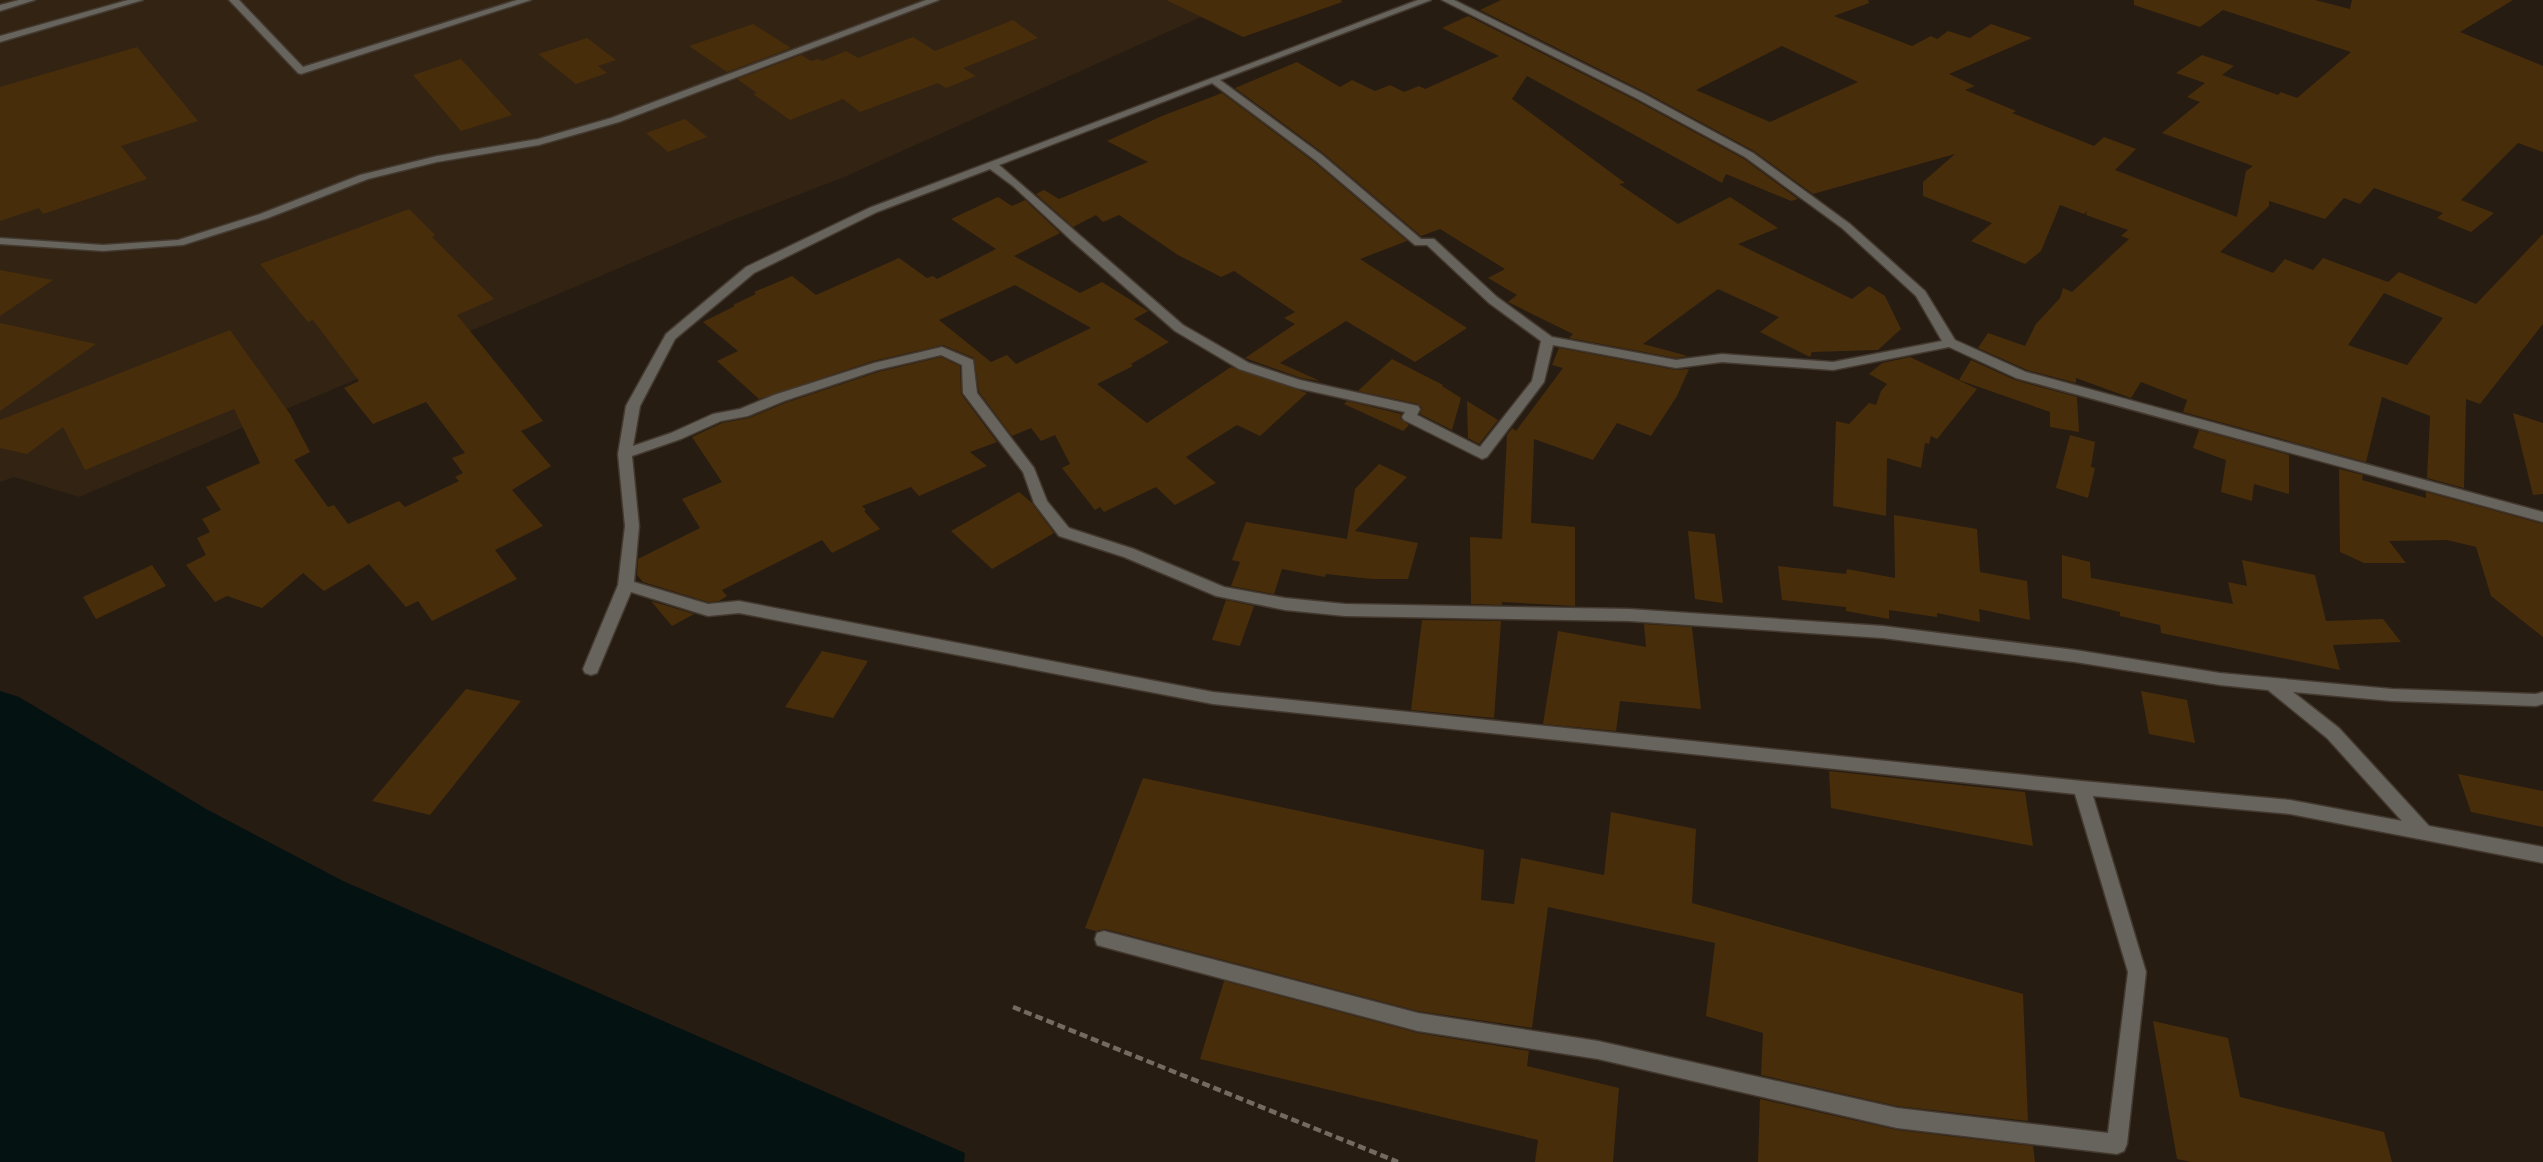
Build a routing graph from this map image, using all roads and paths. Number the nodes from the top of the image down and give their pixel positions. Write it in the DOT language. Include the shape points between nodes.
graph roads {
  1 [pos="30,0"];
  2 [pos="138,0"];
  3 [pos="234,0"];
  4 [pos="526,0"];
  5 [pos="934,0"];
  6 [pos="1426,0"];
  7 [pos="1447,0"];
  8 [pos="0,8"];
  9 [pos="0,39"];
  10 [pos="1213,79"];
  11 [pos="991,164"];
  12 [pos="0,241"];
  13 [pos="1548,340"];
  14 [pos="1950,343"];
  15 [pos="625,454"];
  16 [pos="2543,517"];
  17 [pos="626,585"];
  18 [pos="591,669"];
  19 [pos="2272,684"];
  20 [pos="2543,698"];
  21 [pos="2082,788"];
  22 [pos="2425,834"];
  23 [pos="2543,855"];
  24 [pos="1104,939"];
  25 [pos="1013,1007"];
  26 [pos="1398,1162"];
  1 -- 8 [label="street"];
  2 -- 9 [label="street"];
  3 -- 4 [label="street" via="301,71"];
  5 -- 12 [label="street" via="615,120 540,142 437,159 364,177 264,216 179,243 102,248"];
  6 -- 10 [label="street"];
  7 -- 14 [label="street" via="1640,96 1749,156 1846,226 1921,294"];
  10 -- 11 [label="street"];
  10 -- 13 [label="street" via="1363,192 1419,243 1430,241 1493,300"];
  11 -- 13 [label="street" via="1179,328 1244,366 1297,384 1413,408 1409,417 1482,454 1538,382"];
  11 -- 15 [label="street" via="873,210 750,270 670,337 633,406"];
  13 -- 14 [label="street" via="1676,364 1722,358 1833,366"];
  14 -- 16 [label="street" via="2021,375"];
  15 -- 17 [label="street" via="632,526"];
  15 -- 19 [label="street" via="718,417 743,413 844,376 942,351 968,363 970,393 1029,471 1041,503 1064,532 1129,553 1221,592 1346,610 1629,615 1883,632"];
  17 -- 18 [label="street"];
  17 -- 21 [label="street" via="708,610 739,607 1213,698"];
  19 -- 20 [label="street" via="2392,695"];
  19 -- 22 [label="street" via="2333,733"];
  21 -- 22 [label="street" via="2290,807"];
  21 -- 24 [label="street" via="2137,972 2117,1144 1897,1118 1598,1050 1418,1022"];
  22 -- 23 [label="street"];
  25 -- 26 [label="path"];
}
